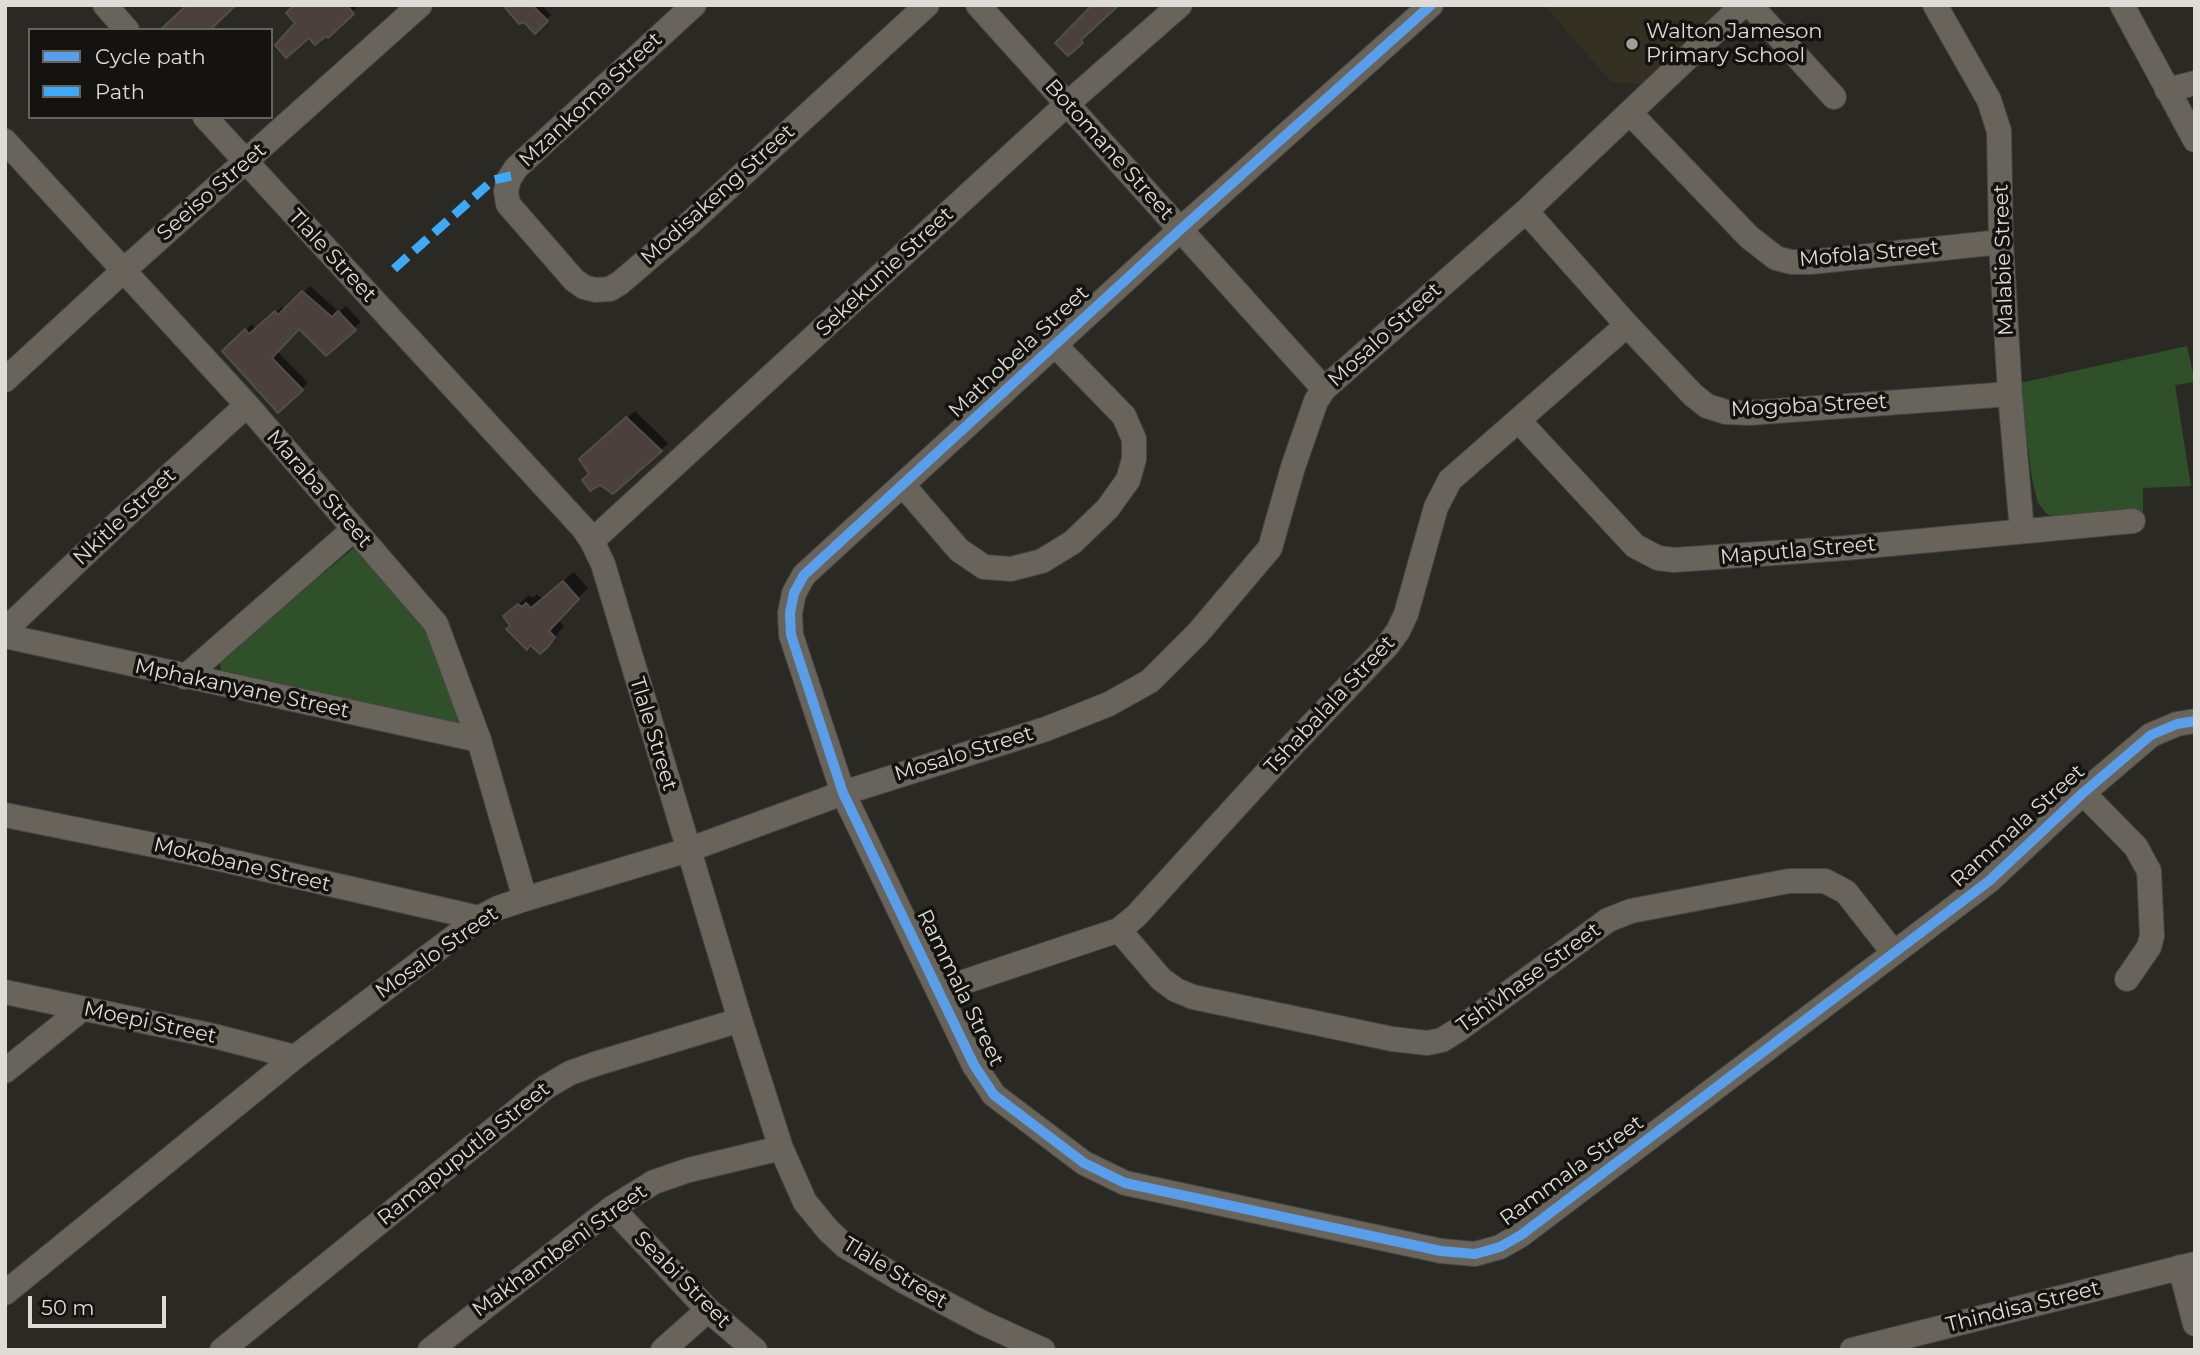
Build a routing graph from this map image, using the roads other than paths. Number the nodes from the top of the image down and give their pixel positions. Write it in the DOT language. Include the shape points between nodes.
graph roads {
  1 [pos="105,5"];
  2 [pos="420,5"];
  3 [pos="694,5"];
  4 [pos="927,5"];
  5 [pos="978,5"];
  6 [pos="1180,5"];
  7 [pos="1431,5"];
  8 [pos="1743,5"];
  9 [pos="1749,5"];
  10 [pos="1935,5"];
  11 [pos="2122,5"];
  12 [pos="125,28"];
  13 [pos="2195,83"];
  14 [pos="2167,90"];
  15 [pos="1834,97"];
  16 [pos="1067,104"];
  17 [pos="1630,113"];
  18 [pos="207,119"];
  19 [pos="2195,140"];
  20 [pos="5,141"];
  21 [pos="246,163"];
  22 [pos="508,204"];
  23 [pos="1526,211"];
  24 [pos="1181,229"];
  25 [pos="2001,242"];
  26 [pos="123,271"];
  27 [pos="1627,325"];
  28 [pos="1055,345"];
  29 [pos="5,380"];
  30 [pos="1324,389"];
  31 [pos="2010,394"];
  32 [pos="247,405"];
  33 [pos="1519,421"];
  34 [pos="903,485"];
  35 [pos="2133,521"];
  36 [pos="354,529"];
  37 [pos="2022,531"];
  38 [pos="592,541"];
  39 [pos="5,630"];
  40 [pos="5,636"];
  41 [pos="185,677"];
  42 [pos="2195,720"];
  43 [pos="479,740"];
  44 [pos="843,793"];
  45 [pos="2083,793"];
  46 [pos="5,815"];
  47 [pos="688,850"];
  48 [pos="525,899"];
  49 [pos="479,918"];
  50 [pos="1119,930"];
  51 [pos="1893,952"];
  52 [pos="2127,979"];
  53 [pos="940,990"];
  54 [pos="5,992"];
  55 [pos="82,1009"];
  56 [pos="740,1020"];
  57 [pos="295,1057"];
  58 [pos="5,1071"];
  59 [pos="781,1148"];
  60 [pos="612,1208"];
  61 [pos="2188,1265"];
  62 [pos="5,1293"];
  63 [pos="708,1310"];
  64 [pos="2195,1324"];
  65 [pos="222,1350"];
  66 [pos="430,1350"];
  67 [pos="663,1350"];
  68 [pos="755,1350"];
  69 [pos="1043,1350"];
  70 [pos="1852,1350"];
  1 -- 12 [label="street"];
  2 -- 21 [label="street, Seeiso Street"];
  3 -- 22 [label="street, Mzankoma Street" via="516,168 506,191"];
  4 -- 22 [label="street, Modisakeng Street" via="691,222 610,289 595,290 574,280"];
  5 -- 16 [label="street, Botomane Street"];
  6 -- 16 [label="street, Sekekunie Street"];
  7 -- 24 [label="street, Mathobela Street"];
  8 -- 17 [label="street, Mosalo Street"];
  9 -- 15 [label="street"];
  10 -- 25 [label="street, Malabie Street" via="1995,113 2001,150"];
  11 -- 14 [label="street"];
  13 -- 14 [label="street"];
  14 -- 19 [label="street"];
  16 -- 24 [label="street, Botomane Street"];
  16 -- 38 [label="street, Sekekunie Street"];
  17 -- 23 [label="street, Mosalo Street"];
  17 -- 25 [label="street, Mofola Street" via="1749,237 1776,258 1811,262"];
  18 -- 21 [label="street, Tlale Street"];
  20 -- 26 [label="street, Maraba Street"];
  21 -- 26 [label="street, Seeiso Street"];
  21 -- 38 [label="street, Tlale Street"];
  23 -- 27 [label="street, Mogoba Street"];
  23 -- 30 [label="street, Mosalo Street"];
  24 -- 28 [label="street, Mathobela Street"];
  24 -- 30 [label="street, Botomane Street"];
  25 -- 31 [label="street, Malabie Street"];
  26 -- 29 [label="street, Seeiso Street"];
  26 -- 32 [label="street, Maraba Street"];
  27 -- 31 [label="street, Mogoba Street" via="1693,395 1726,412"];
  27 -- 33 [label="street, Tshabalala Street"];
  28 -- 34 [label="street, Mathobela Street"];
  28 -- 34 [label="street" via="1124,416 1133,439 1128,480 1108,508 1073,542 1042,561 1011,569 984,568 959,550"];
  30 -- 44 [label="street, Mosalo Street" via="1301,445 1270,548 1150,681 1110,704 1046,729"];
  31 -- 37 [label="street, Malabie Street"];
  32 -- 36 [label="street, Maraba Street"];
  32 -- 39 [label="street, Nkitle Street"];
  33 -- 37 [label="street, Maputla Street" via="1635,546 1658,558 1846,548"];
  33 -- 50 [label="street, Tshabalala Street" via="1460,470 1443,491 1406,614 1387,646"];
  34 -- 44 [label="street, Mathobela Street" via="804,575 790,612 791,635"];
  35 -- 37 [label="street, Maputla Street"];
  36 -- 41 [label="street"];
  36 -- 43 [label="street, Maraba Street" via="436,624"];
  38 -- 47 [label="street, Tlale Street"];
  40 -- 41 [label="street, Mphakanyane Street"];
  41 -- 43 [label="street, Mphakanyane Street"];
  42 -- 45 [label="street, Rammala Street" via="2151,735"];
  43 -- 48 [label="street, Maraba Street"];
  44 -- 47 [label="street, Mosalo Street"];
  44 -- 53 [label="street, Rammala Street"];
  45 -- 51 [label="street, Rammala Street" via="1989,881"];
  45 -- 52 [label="street" via="2136,847 2149,871 2152,936"];
  46 -- 49 [label="street, Mokobane Street"];
  47 -- 48 [label="street, Mosalo Street"];
  47 -- 56 [label="street, Tlale Street"];
  48 -- 49 [label="street, Mosalo Street"];
  49 -- 57 [label="street, Mosalo Street"];
  50 -- 51 [label="street, Tshivhase Street" via="1161,979 1193,997 1427,1043 1458,1030 1608,920 1644,909 1789,881 1825,881 1846,892"];
  50 -- 53 [label="street, Tshabalala Street"];
  51 -- 53 [label="street, Rammala Street" via="1521,1235 1500,1247 1460,1255 1125,1183 1097,1171 994,1095 979,1074"];
  54 -- 55 [label="street, Moepi Street"];
  55 -- 57 [label="street, Moepi Street"];
  55 -- 58 [label="street"];
  56 -- 59 [label="street, Tlale Street"];
  56 -- 65 [label="street, Ramapuputla Street" via="595,1064 546,1087"];
  57 -- 62 [label="street, Mosalo Street"];
  59 -- 60 [label="street, Makhambeni Street" via="654,1182"];
  59 -- 69 [label="street, Tlale Street" via="805,1202 845,1246 949,1306"];
  60 -- 63 [label="street, Seabi Street"];
  60 -- 66 [label="street, Makhambeni Street"];
  61 -- 64 [label="street"];
  61 -- 70 [label="street, Thindisa Street"];
  63 -- 67 [label="street"];
  63 -- 68 [label="street, Seabi Street"];
}
